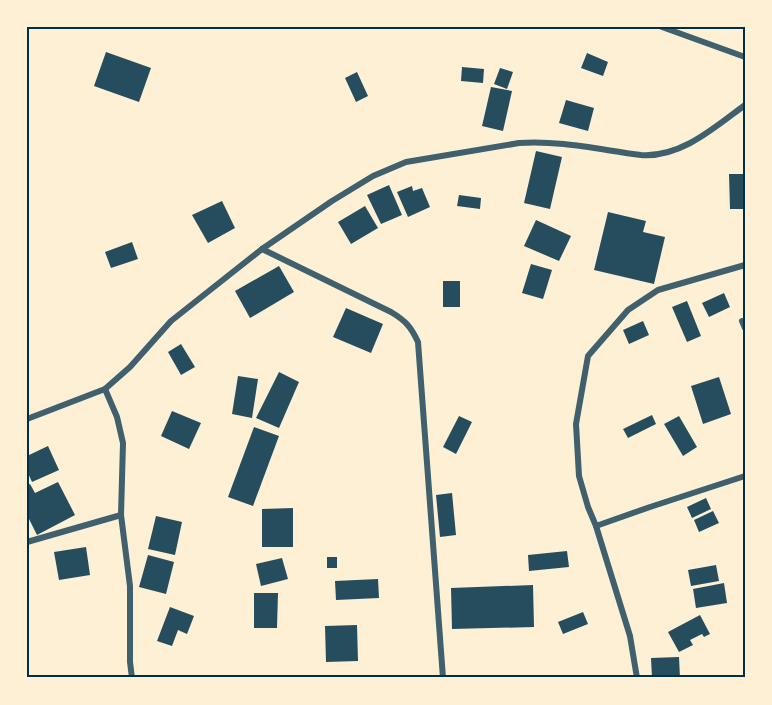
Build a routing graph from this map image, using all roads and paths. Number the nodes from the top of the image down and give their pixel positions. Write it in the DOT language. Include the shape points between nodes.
graph roads {
  1 [pos="662,27"];
  2 [pos="745,57"];
  3 [pos="745,105"];
  4 [pos="262,249"];
  5 [pos="745,265"];
  6 [pos="105,389"];
  7 [pos="27,419"];
  8 [pos="745,476"];
  9 [pos="121,515"];
  10 [pos="597,526"];
  11 [pos="27,542"];
  12 [pos="132,678"];
  13 [pos="443,678"];
  14 [pos="637,678"];
  1 -- 2 [label="street"];
  3 -- 4 [label="street" via="692,142 652,156 534,142 406,162 365,181"];
  4 -- 6 [label="street" via="171,321"];
  4 -- 13 [label="street" via="392,312 405,321 418,342"];
  5 -- 10 [label="street" via="658,290 628,310 588,356 576,434 579,476"];
  6 -- 7 [label="street"];
  6 -- 9 [label="street" via="123,443"];
  8 -- 10 [label="street"];
  9 -- 11 [label="street"];
  9 -- 12 [label="street" via="130,586"];
  10 -- 14 [label="street" via="630,636"];
}
